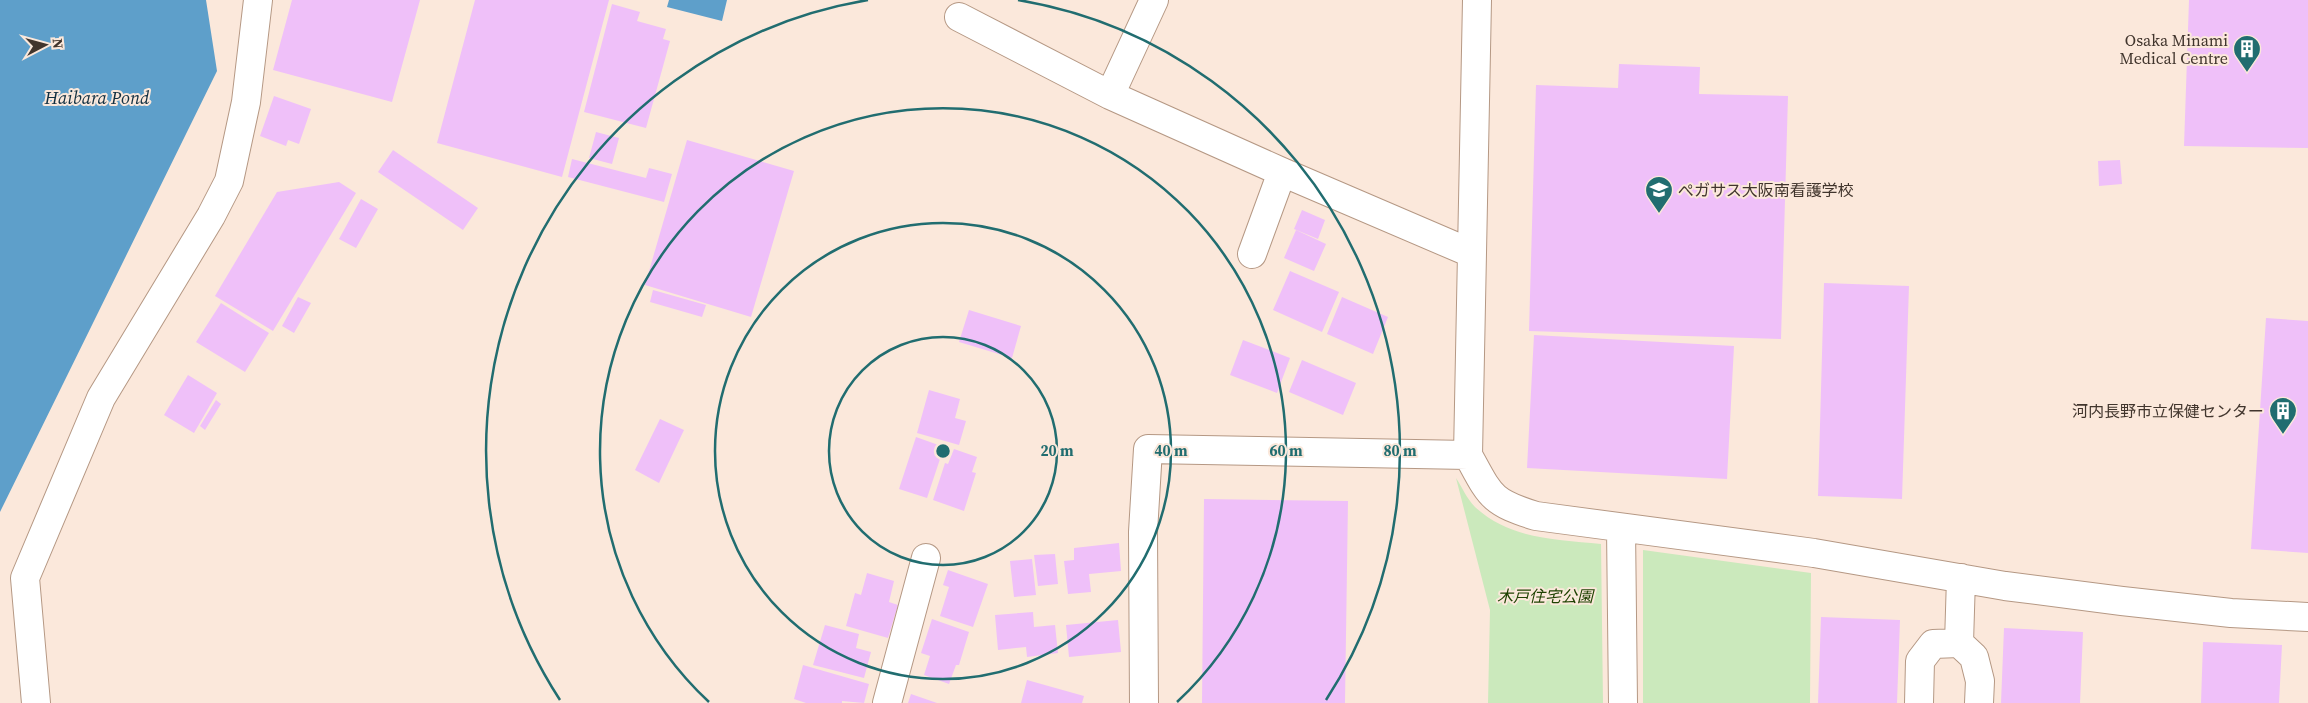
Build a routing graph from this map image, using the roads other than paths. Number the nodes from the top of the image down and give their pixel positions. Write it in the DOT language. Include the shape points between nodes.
graph roads {
  1 [pos="258,0"];
  2 [pos="1154,0"];
  3 [pos="1477,0"];
  4 [pos="959,17"];
  5 [pos="1110,95"];
  6 [pos="1282,172"];
  7 [pos="1472,253"];
  8 [pos="1252,254"];
  9 [pos="1468,454"];
  10 [pos="1621,528"];
  11 [pos="926,558"];
  12 [pos="1961,578"];
  13 [pos="2308,617"];
  14 [pos="1959,643"];
  15 [pos="36,703"];
  16 [pos="887,703"];
  17 [pos="1144,703"];
  18 [pos="1622,703"];
  19 [pos="1919,703"];
  20 [pos="1979,703"];
  1 -- 15 [label="street" via="246,102 230,181 101,398 25,578"];
  2 -- 5 [label="street"];
  3 -- 7 [label="street"];
  4 -- 5 [label="street"];
  5 -- 6 [label="street"];
  6 -- 7 [label="street"];
  6 -- 8 [label="street"];
  7 -- 9 [label="street"];
  9 -- 10 [label="street" via="1488,493 1508,508 1536,516"];
  9 -- 17 [label="street" via="1148,449 1143,532"];
  10 -- 12 [label="street" via="1814,553"];
  10 -- 18 [label="street"];
  11 -- 16 [label="street"];
  12 -- 13 [label="street" via="2122,602"];
  12 -- 14 [label="street"];
  14 -- 19 [label="street" via="1933,644 1920,661"];
  14 -- 20 [label="street" via="1974,657 1980,681"];
}
